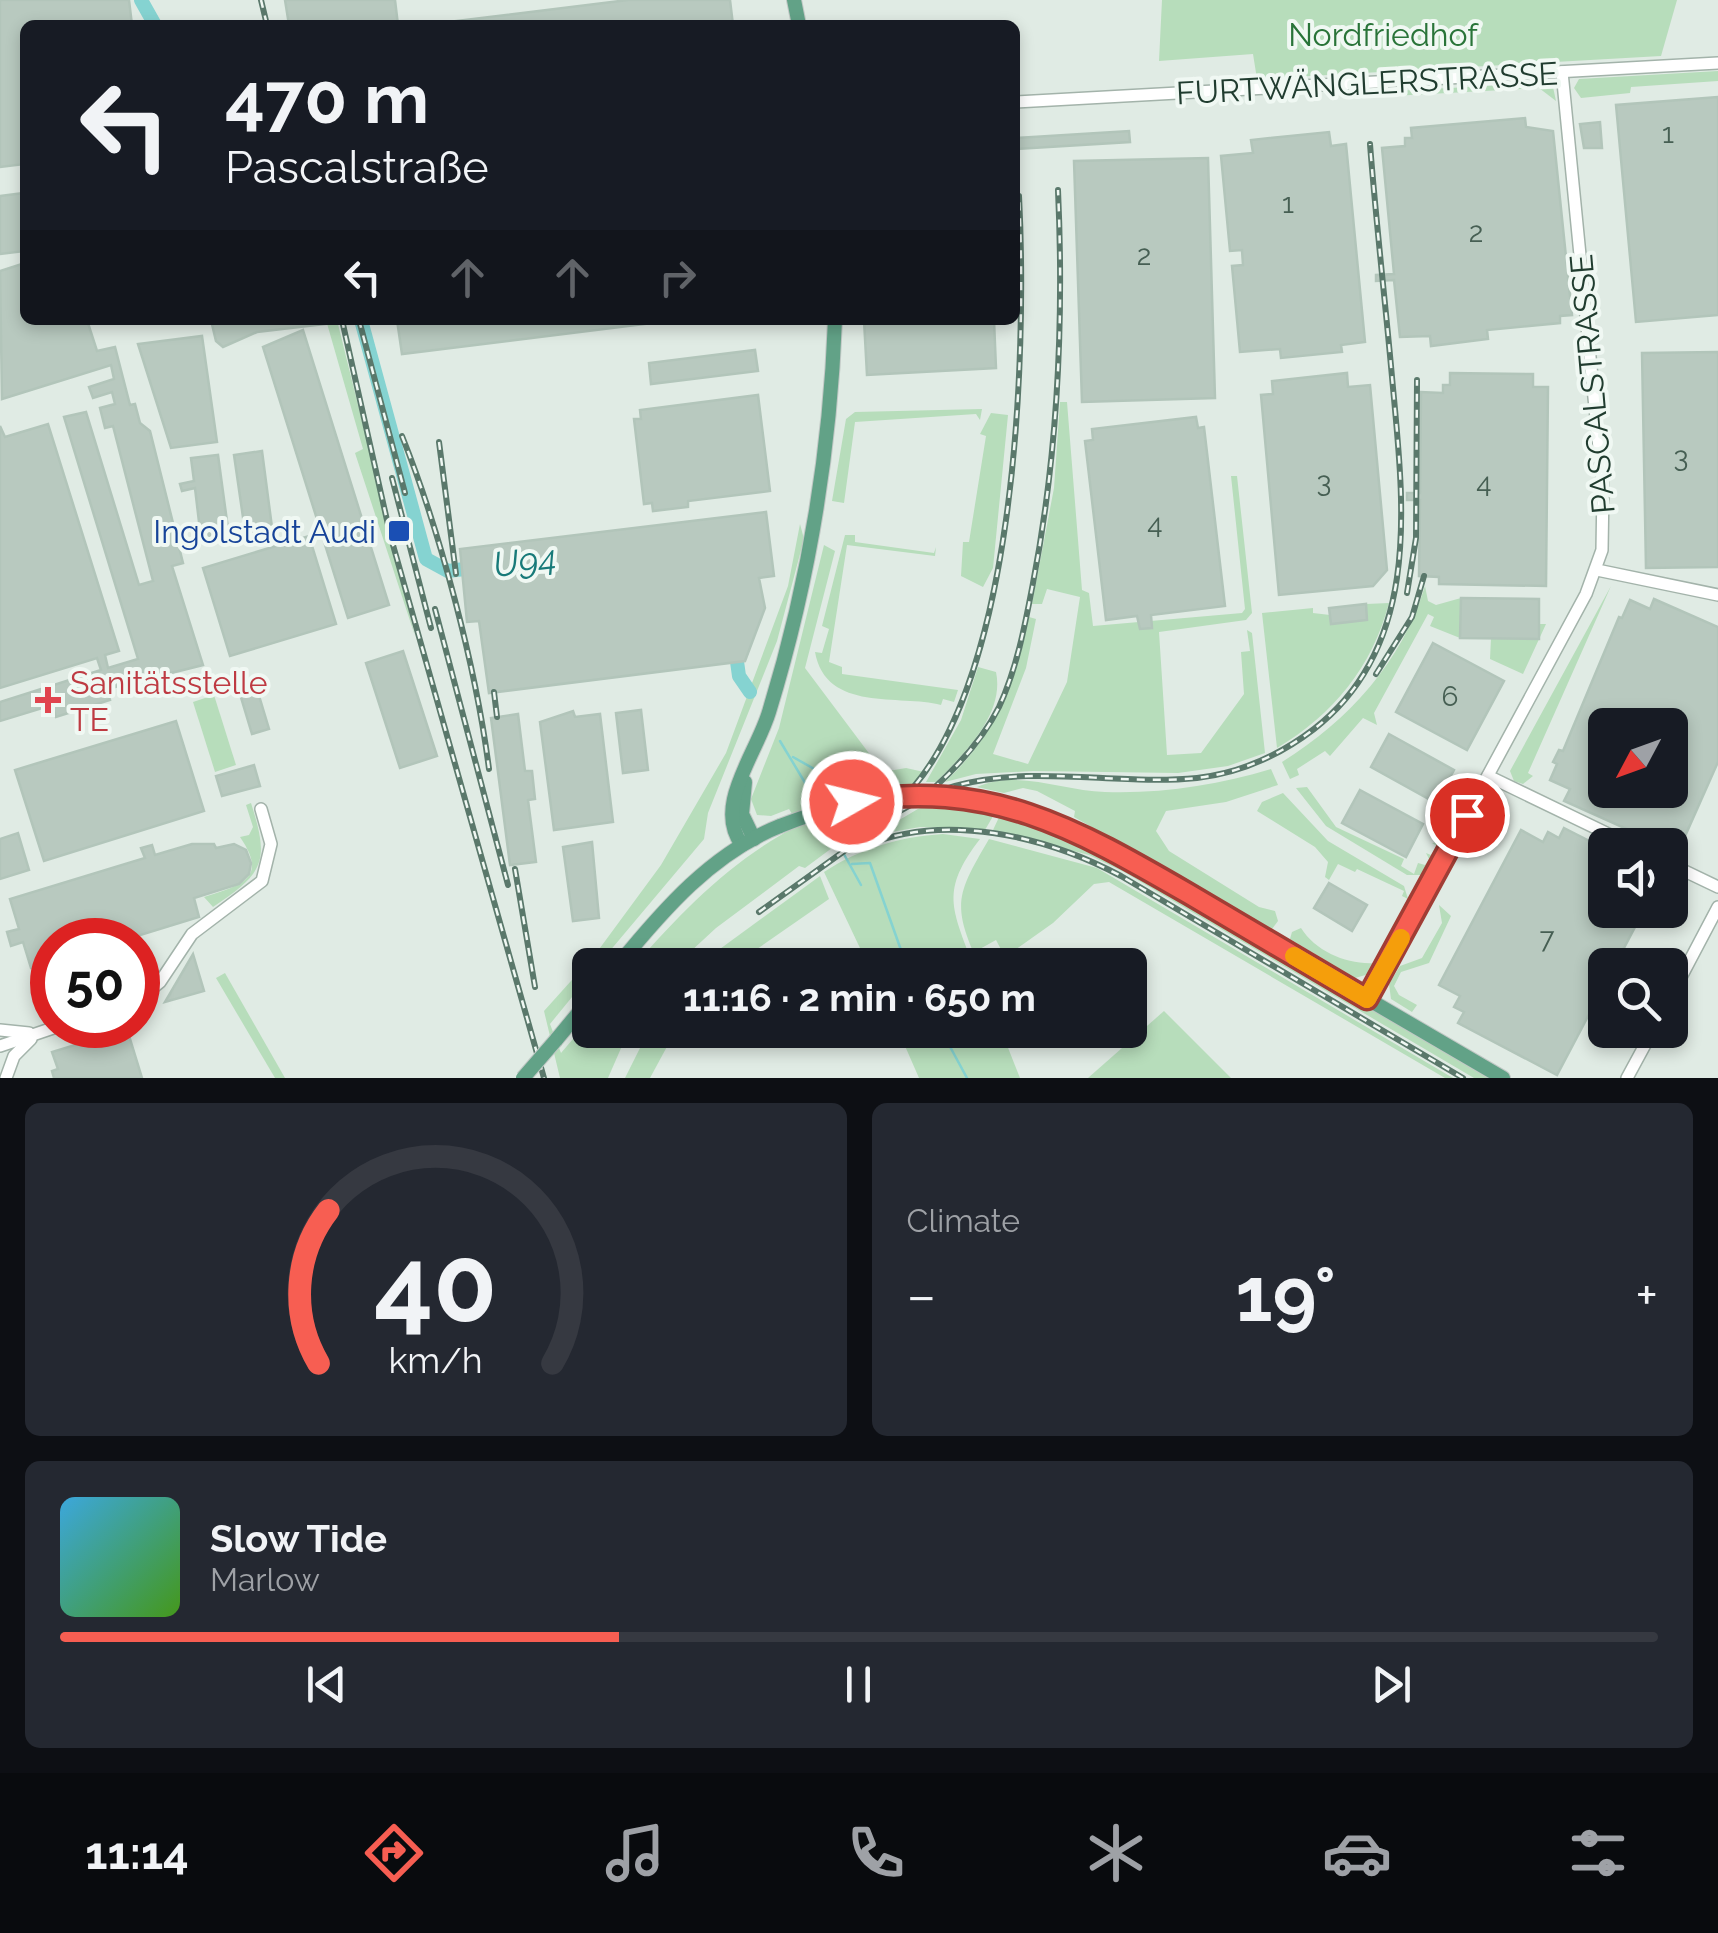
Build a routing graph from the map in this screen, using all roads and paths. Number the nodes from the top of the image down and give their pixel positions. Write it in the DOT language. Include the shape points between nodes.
graph roads {
  1 [pos="1718,64"];
  2 [pos="1562,72"];
  3 [pos="1020,102"];
  4 [pos="835,325"];
  5 [pos="1597,570"];
  6 [pos="1718,595"];
  7 [pos="1488,776"];
  8 [pos="261,809"];
  9 [pos="1597,828"];
  10 [pos="748,842"];
  11 [pos="1688,873"];
  12 [pos="1718,887"];
  13 [pos="1718,907"];
  14 [pos="633,948"];
  15 [pos="1688,964"];
  16 [pos="160,982"];
  17 [pos="1367,999"];
  18 [pos="572,1021"];
  19 [pos="0,1030"];
  20 [pos="30,1032"];
  21 [pos="30,1036"];
  22 [pos="30,1041"];
  23 [pos="0,1046"];
  24 [pos="1643,1048"];
  25 [pos="6,1078"];
  26 [pos="523,1078"];
  27 [pos="1503,1078"];
  28 [pos="1627,1078"];
  1 -- 2 [label="street, FURTWÄNGLERSTRASSE"];
  2 -- 3 [label="street, FURTWÄNGLERSTRASSE"];
  2 -- 5 [label="street, PASCALSTRASSE" via="1603,488"];
  4 -- 10 [label="main road" via="830,436 817,522 778,684 746,774 742,814"];
  5 -- 6 [label="street"];
  5 -- 7 [label="street, PASCALSTRASSE"];
  7 -- 9 [label="street"];
  7 -- 17 [label="street, PASCALSTRASSE"];
  8 -- 16 [label="street" via="272,844 262,881 200,926"];
  10 -- 14 [label="main road" via="681,893"];
  10 -- 17 [label="main road, bridge" via="852,802 898,795 981,799 1033,812 1112,850"];
  11 -- 12 [label="street"];
  13 -- 15 [label="street"];
  17 -- 27 [label="main road"];
  18 -- 26 [label="main road, bridge"];
  19 -- 20 [label="street"];
  21 -- 23 [label="street"];
  22 -- 25 [label="street" via="14,1056"];
  24 -- 28 [label="street"];
}
